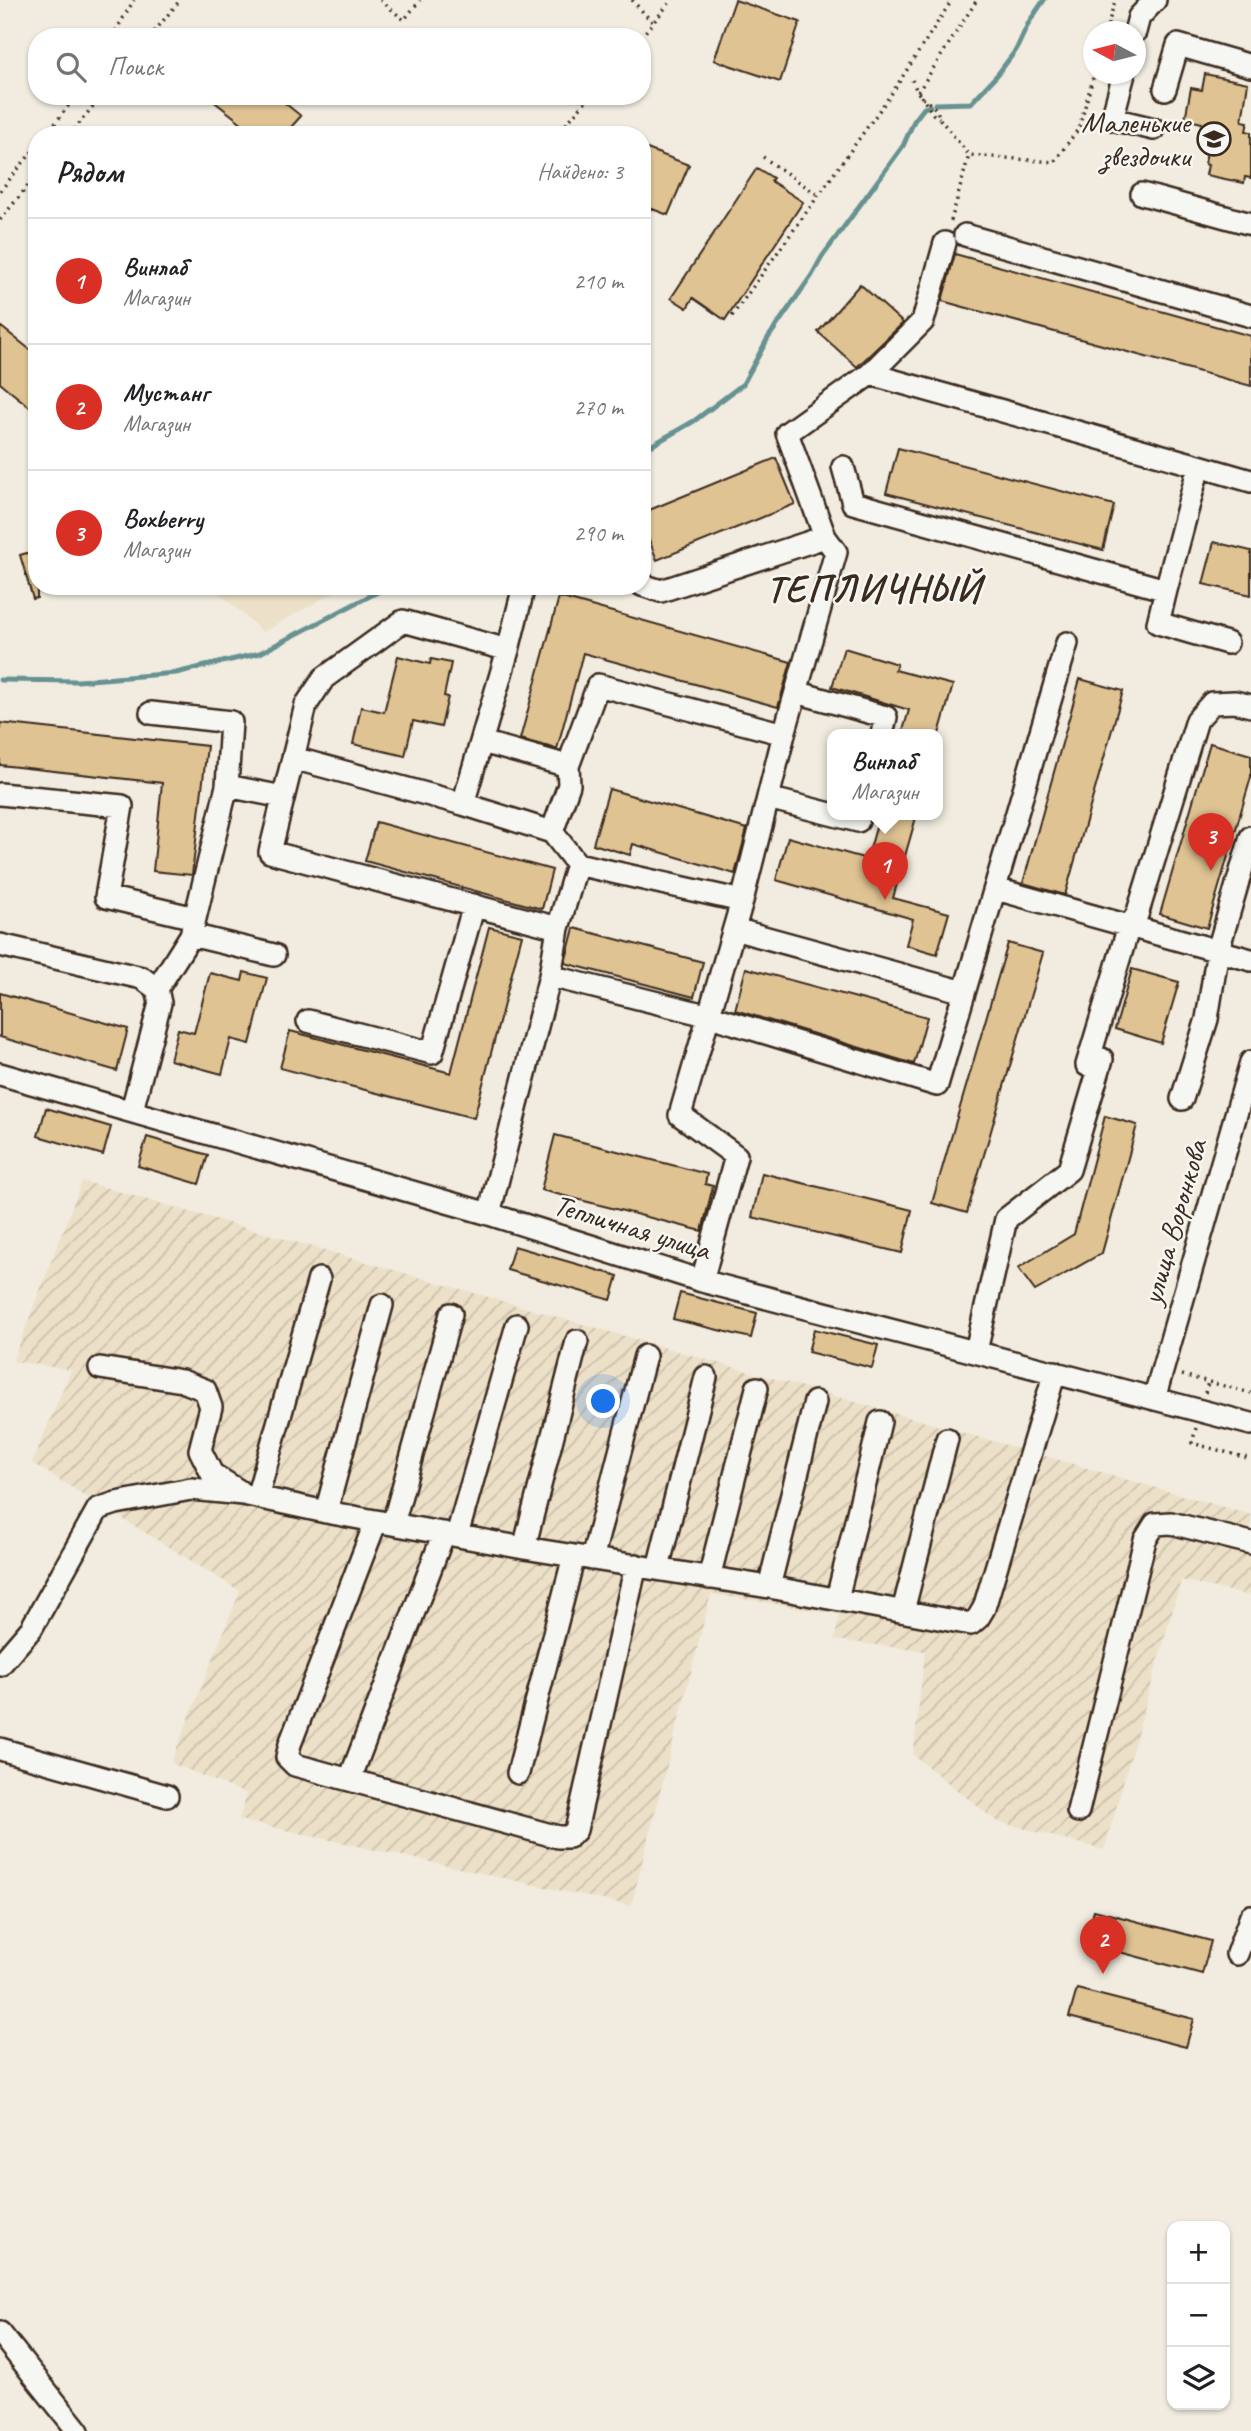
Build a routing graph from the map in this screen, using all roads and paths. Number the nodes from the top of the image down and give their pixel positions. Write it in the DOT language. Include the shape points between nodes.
graph roads {
  1 [pos="134,0"];
  2 [pos="180,0"];
  3 [pos="380,0"];
  4 [pos="420,0"];
  5 [pos="632,0"];
  6 [pos="672,0"];
  7 [pos="951,0"];
  8 [pos="977,0"];
  9 [pos="1115,0"];
  10 [pos="1155,0"];
  11 [pos="1109,21"];
  12 [pos="1138,21"];
  13 [pos="653,23"];
  14 [pos="117,28"];
  15 [pos="157,28"];
  16 [pos="649,28"];
  17 [pos="1251,66"];
  18 [pos="912,80"];
  19 [pos="1091,84"];
  20 [pos="1121,84"];
  21 [pos="1165,89"];
  22 [pos="920,94"];
  23 [pos="69,105"];
  24 [pos="94,105"];
  25 [pos="582,105"];
  26 [pos="939,118"];
  27 [pos="53,126"];
  28 [pos="76,126"];
  29 [pos="565,126"];
  30 [pos="1154,129"];
  31 [pos="969,155"];
  32 [pos="28,157"];
  33 [pos="763,157"];
  34 [pos="28,186"];
  35 [pos="0,191"];
  36 [pos="1142,194"];
  37 [pos="818,195"];
  38 [pos="0,219"];
  39 [pos="1251,224"];
  40 [pos="965,234"];
  41 [pos="944,243"];
  42 [pos="732,316"];
  43 [pos="1251,316"];
  44 [pos="870,374"];
  45 [pos="843,467"];
  46 [pos="1199,467"];
  47 [pos="1251,481"];
  48 [pos="825,537"];
  49 [pos="651,588"];
  50 [pos="1166,590"];
  51 [pos="522,595"];
  52 [pos="1067,643"];
  53 [pos="1227,643"];
  54 [pos="508,650"];
  55 [pos="796,692"];
  56 [pos="1251,706"];
  57 [pos="150,713"];
  58 [pos="883,729"];
  59 [pos="783,734"];
  60 [pos="482,742"];
  61 [pos="293,758"];
  62 [pos="568,766"];
  63 [pos="227,786"];
  64 [pos="0,794"];
  65 [pos="283,797"];
  66 [pos="768,798"];
  67 [pos="463,804"];
  68 [pos="827,813"];
  69 [pos="552,832"];
  70 [pos="1251,837"];
  71 [pos="578,864"];
  72 [pos="996,889"];
  73 [pos="742,901"];
  74 [pos="474,905"];
  75 [pos="193,926"];
  76 [pos="1129,926"];
  77 [pos="558,928"];
  78 [pos="734,929"];
  79 [pos="0,945"];
  80 [pos="1218,950"];
  81 [pos="274,955"];
  82 [pos="1251,960"];
  83 [pos="550,976"];
  84 [pos="157,989"];
  85 [pos="964,992"];
  86 [pos="710,1016"];
  87 [pos="308,1021"];
  88 [pos="1251,1062"];
  89 [pos="0,1074"];
  90 [pos="1182,1099"];
  91 [pos="132,1110"];
  92 [pos="489,1214"];
  93 [pos="319,1279"];
  94 [pos="702,1281"];
  95 [pos="382,1305"];
  96 [pos="451,1314"];
  97 [pos="517,1325"];
  98 [pos="577,1341"];
  99 [pos="976,1351"];
  100 [pos="645,1356"];
  101 [pos="100,1368"];
  102 [pos="1162,1369"];
  103 [pos="1055,1372"];
  104 [pos="706,1377"];
  105 [pos="757,1388"];
  106 [pos="1251,1393"];
  107 [pos="1154,1399"];
  108 [pos="815,1402"];
  109 [pos="880,1422"];
  110 [pos="1251,1424"];
  111 [pos="947,1440"];
  112 [pos="250,1495"];
  113 [pos="326,1511"];
  114 [pos="384,1522"];
  115 [pos="451,1534"];
  116 [pos="1251,1543"];
  117 [pos="524,1548"];
  118 [pos="583,1557"];
  119 [pos="647,1567"];
  120 [pos="709,1578"];
  121 [pos="769,1587"];
  122 [pos="837,1599"];
  123 [pos="903,1611"];
  124 [pos="0,1665"];
  125 [pos="0,1749"];
  126 [pos="518,1773"];
  127 [pos="350,1779"];
  128 [pos="167,1796"];
  129 [pos="1078,1811"];
  130 [pos="1251,1916"];
  131 [pos="1237,1954"];
  132 [pos="0,2333"];
  133 [pos="78,2431"];
  1 -- 14 [label="path"];
  2 -- 15 [label="path"];
  3 -- 4 [label="path" via="404,20"];
  5 -- 13 [label="path"];
  6 -- 13 [label="path"];
  7 -- 37 [label="path" via="894,90"];
  8 -- 22 [label="path"];
  9 -- 11 [label="path"];
  10 -- 12 [label="street"];
  13 -- 16 [label="path"];
  17 -- 21 [label="street" via="1178,46"];
  18 -- 22 [label="path"];
  19 -- 31 [label="path" via="1079,128 1054,162"];
  20 -- 30 [label="street" via="1112,119"];
  22 -- 26 [label="path"];
  22 -- 26 [label="path"];
  23 -- 27 [label="path"];
  24 -- 28 [label="path"];
  25 -- 29 [label="path"];
  26 -- 31 [label="path"];
  31 -- 41 [label="path"];
  32 -- 35 [label="path"];
  33 -- 37 [label="path"];
  34 -- 38 [label="path"];
  36 -- 39 [label="street"];
  37 -- 42 [label="path"];
  40 -- 43 [label="street"];
  41 -- 44 [label="street" via="923,321"];
  44 -- 46 [label="street"];
  44 -- 48 [label="street" via="787,433"];
  45 -- 50 [label="street" via="853,503"];
  46 -- 47 [label="street"];
  46 -- 50 [label="street"];
  48 -- 49 [label="street" via="661,591"];
  48 -- 55 [label="street" via="836,552"];
  50 -- 53 [label="street" via="1158,623"];
  51 -- 54 [label="street"];
  52 -- 72 [label="street"];
  54 -- 60 [label="street"];
  54 -- 61 [label="street" via="403,621 324,678 306,705"];
  55 -- 58 [label="street" via="886,717"];
  55 -- 59 [label="street"];
  56 -- 76 [label="street" via="1212,703 1197,720 1137,915"];
  57 -- 63 [label="street" via="231,722"];
  59 -- 62 [label="street" via="598,685"];
  59 -- 66 [label="street"];
  60 -- 62 [label="street"];
  60 -- 67 [label="street"];
  61 -- 65 [label="street"];
  61 -- 67 [label="street"];
  62 -- 69 [label="street" via="569,785"];
  63 -- 65 [label="street"];
  63 -- 75 [label="street"];
  64 -- 75 [label="street" via="122,806 106,897"];
  65 -- 74 [label="street" via="270,852"];
  66 -- 68 [label="street"];
  66 -- 73 [label="street"];
  67 -- 69 [label="street"];
  69 -- 71 [label="street"];
  70 -- 80 [label="street"];
  71 -- 73 [label="street"];
  71 -- 77 [label="street"];
  72 -- 76 [label="street"];
  72 -- 85 [label="street"];
  73 -- 78 [label="street"];
  74 -- 77 [label="street"];
  74 -- 87 [label="street" via="432,1053"];
  75 -- 81 [label="street"];
  75 -- 84 [label="street"];
  76 -- 80 [label="street"];
  76 -- 99 [label="street" via="1069,1170 1006,1219"];
  77 -- 83 [label="street"];
  78 -- 85 [label="street"];
  78 -- 86 [label="street"];
  79 -- 84 [label="street" via="142,978"];
  80 -- 82 [label="street"];
  80 -- 90 [label="street" via="1207,1019"];
  83 -- 86 [label="street"];
  83 -- 92 [label="street"];
  84 -- 91 [label="street" via="160,1003"];
  85 -- 86 [label="street" via="937,1085"];
  86 -- 94 [label="street" via="680,1115 736,1156"];
  88 -- 102 [label="street, улица Воронкова"];
  89 -- 91 [label="street, Тепличная улица"];
  91 -- 92 [label="street, Тепличная улица"];
  92 -- 94 [label="street, Тепличная улица"];
  93 -- 112 [label="street"];
  94 -- 99 [label="street, Тепличная улица"];
  95 -- 113 [label="street"];
  96 -- 114 [label="street"];
  97 -- 115 [label="street"];
  98 -- 117 [label="street"];
  99 -- 103 [label="street, Тепличная улица"];
  100 -- 118 [label="street"];
  101 -- 112 [label="street" via="182,1381 205,1390 211,1407 200,1450 212,1474"];
  102 -- 106 [label="path"];
  102 -- 107 [label="street, улица Воронкова"];
  103 -- 107 [label="street, Тепличная улица"];
  103 -- 123 [label="street" via="978,1618 971,1624"];
  104 -- 119 [label="street"];
  105 -- 120 [label="street"];
  107 -- 110 [label="street, Тепличная улица"];
  108 -- 121 [label="street"];
  109 -- 122 [label="street"];
  111 -- 123 [label="street"];
  112 -- 113 [label="street"];
  112 -- 124 [label="street" via="191,1489 98,1509 31,1629"];
  113 -- 114 [label="street"];
  114 -- 115 [label="street"];
  114 -- 127 [label="street" via="287,1757 295,1765"];
  115 -- 117 [label="street"];
  115 -- 127 [label="street"];
  116 -- 129 [label="street" via="1171,1523 1156,1524 1150,1532"];
  117 -- 118 [label="street"];
  118 -- 119 [label="street"];
  118 -- 126 [label="street"];
  119 -- 120 [label="street"];
  119 -- 127 [label="street" via="576,1830 569,1837"];
  120 -- 121 [label="street"];
  121 -- 122 [label="street"];
  122 -- 123 [label="street"];
  125 -- 128 [label="street"];
  130 -- 131 [label="street"];
  132 -- 133 [label="street"];
}
